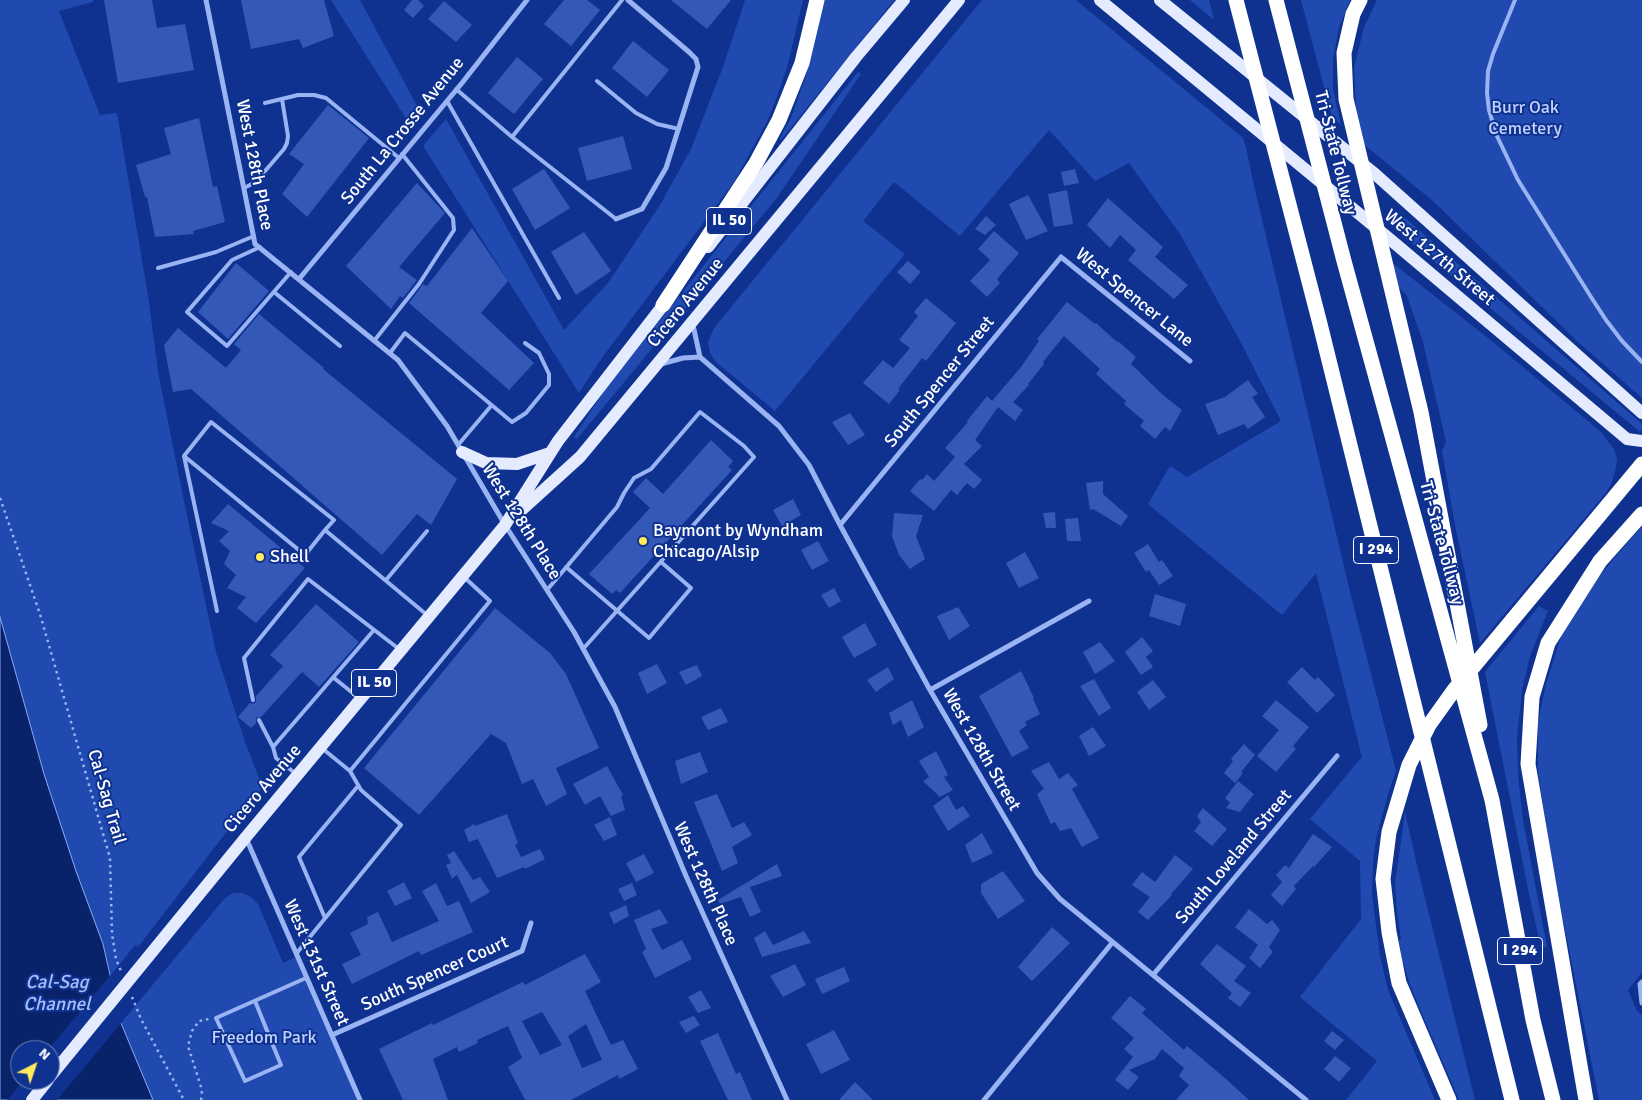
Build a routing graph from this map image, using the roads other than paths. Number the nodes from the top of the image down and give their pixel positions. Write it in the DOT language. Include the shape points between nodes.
graph roads {
  1 [pos="206,0"];
  2 [pos="527,0"];
  3 [pos="622,0"];
  4 [pos="628,0"];
  5 [pos="817,0"];
  6 [pos="904,0"];
  7 [pos="959,0"];
  8 [pos="1100,0"];
  9 [pos="1160,0"];
  10 [pos="1236,0"];
  11 [pos="1276,0"];
  12 [pos="1360,0"];
  13 [pos="1515,0"];
  14 [pos="597,81"];
  15 [pos="456,89"];
  16 [pos="282,99"];
  17 [pos="446,101"];
  18 [pos="264,103"];
  19 [pos="679,128"];
  20 [pos="512,137"];
  21 [pos="401,156"];
  22 [pos="244,188"];
  23 [pos="616,219"];
  24 [pos="254,236"];
  25 [pos="260,247"];
  26 [pos="1061,257"];
  27 [pos="158,268"];
  28 [pos="290,272"];
  29 [pos="299,279"];
  30 [pos="274,292"];
  31 [pos="559,298"];
  32 [pos="663,305"];
  33 [pos="692,323"];
  34 [pos="374,340"];
  35 [pos="525,343"];
  36 [pos="340,346"];
  37 [pos="390,353"];
  38 [pos="700,357"];
  39 [pos="1190,361"];
  40 [pos="1642,362"];
  41 [pos="658,364"];
  42 [pos="491,406"];
  43 [pos="1642,413"];
  44 [pos="1642,441"];
  45 [pos="460,448"];
  46 [pos="550,453"];
  47 [pos="184,456"];
  48 [pos="1642,464"];
  49 [pos="1642,514"];
  50 [pos="505,525"];
  51 [pos="840,526"];
  52 [pos="325,530"];
  53 [pos="427,531"];
  54 [pos="661,562"];
  55 [pos="566,568"];
  56 [pos="463,576"];
  57 [pos="386,580"];
  58 [pos="547,590"];
  59 [pos="1089,602"];
  60 [pos="217,611"];
  61 [pos="617,611"];
  62 [pos="429,616"];
  63 [pos="374,630"];
  64 [pos="583,649"];
  65 [pos="400,650"];
  66 [pos="334,678"];
  67 [pos="930,690"];
  68 [pos="360,699"];
  69 [pos="253,700"];
  70 [pos="259,720"];
  71 [pos="273,747"];
  72 [pos="320,747"];
  73 [pos="1337,756"];
  74 [pos="350,771"];
  75 [pos="297,775"];
  76 [pos="358,786"];
  77 [pos="1492,800"];
  78 [pos="246,837"];
  79 [pos="325,918"];
  80 [pos="531,923"];
  81 [pos="1112,943"];
  82 [pos="296,954"];
  83 [pos="1153,975"];
  84 [pos="306,978"];
  85 [pos="1642,982"];
  86 [pos="255,1001"];
  87 [pos="1642,1003"];
  88 [pos="332,1034"];
  89 [pos="60,1065"];
  90 [pos="40,1090"];
  91 [pos="32,1100"];
  92 [pos="360,1100"];
  93 [pos="787,1100"];
  94 [pos="984,1100"];
  95 [pos="1306,1100"];
  96 [pos="1449,1100"];
  97 [pos="1512,1100"];
  98 [pos="1553,1100"];
  99 [pos="1586,1100"];
  1 -- 22 [label="street, West 128th Place"];
  2 -- 15 [label="street, South La Crosse Avenue"];
  3 -- 20 [label="lane"];
  4 -- 19 [label="street" via="696,60 698,68"];
  5 -- 32 [label="highway" via="802,64 779,120 756,162"];
  6 -- 32 [label="main road, Cicero Avenue / IL 50" via="850,64"];
  7 -- 33 [label="main road, Cicero Avenue / IL 50"];
  8 -- 44 [label="main road, West 127th Street" via="1627,439"];
  9 -- 43 [label="main road, West 127th Street" via="1375,174"];
  10 -- 97 [label="highway, I 294" via="1326,348"];
  11 -- 77 [label="highway, Tri-State Tollway / I 294"];
  12 -- 77 [label="highway" via="1352,14 1344,53 1346,99 1421,412"];
  13 -- 40 [label="lane" via="1488,71 1489,110 1496,134 1518,180 1596,305"];
  14 -- 19 [label="lane" via="636,113 657,124"];
  15 -- 17 [label="street, South La Crosse Avenue"];
  15 -- 20 [label="lane"];
  16 -- 18 [label="lane"];
  16 -- 21 [label="lane" via="298,95 326,98"];
  16 -- 22 [label="lane" via="287,143 259,178"];
  17 -- 21 [label="street, South La Crosse Avenue"];
  17 -- 31 [label="lane"];
  19 -- 23 [label="street" via="666,168 642,209"];
  20 -- 23 [label="lane"];
  21 -- 29 [label="street, South La Crosse Avenue"];
  21 -- 34 [label="lane" via="452,218 454,230 419,284"];
  22 -- 24 [label="street, West 128th Place"];
  24 -- 25 [label="street, West 128th Place"];
  24 -- 27 [label="lane" via="216,252"];
  25 -- 28 [label="street, West 128th Place"];
  25 -- 30 [label="lane" via="232,260 187,312 228,346"];
  26 -- 39 [label="street, West Spencer Lane"];
  26 -- 51 [label="street, South Spencer Street"];
  28 -- 29 [label="street, West 128th Place"];
  28 -- 30 [label="lane"];
  29 -- 34 [label="street, West 128th Place"];
  30 -- 36 [label="lane"];
  32 -- 46 [label="main road, Cicero Avenue / IL 50"];
  33 -- 38 [label="street"];
  33 -- 41 [label="main road, Cicero Avenue / IL 50"];
  34 -- 37 [label="street, West 128th Place"];
  35 -- 42 [label="lane" via="539,353 549,374 549,385 526,412 512,422"];
  37 -- 42 [label="lane" via="405,333"];
  37 -- 45 [label="street, West 128th Place" via="447,426"];
  38 -- 41 [label="street"];
  38 -- 51 [label="street, West 128th Street" via="778,426 809,465"];
  41 -- 50 [label="main road, Cicero Avenue / IL 50" via="580,457"];
  42 -- 45 [label="lane"];
  45 -- 46 [label="main road" via="486,462 517,464"];
  45 -- 50 [label="street, West 128th Place"];
  46 -- 50 [label="main road, Cicero Avenue / IL 50"];
  47 -- 52 [label="lane" via="305,556"];
  47 -- 52 [label="lane" via="211,422 334,520"];
  47 -- 60 [label="lane"];
  48 -- 96 [label="highway" via="1454,690 1430,725 1409,765 1389,832 1383,879 1389,932 1400,983"];
  49 -- 99 [label="highway" via="1600,561 1548,643 1532,697 1528,764"];
  50 -- 56 [label="main road, Cicero Avenue / IL 50"];
  50 -- 58 [label="street, West 128th Place"];
  51 -- 67 [label="street, West 128th Street"];
  52 -- 57 [label="lane"];
  53 -- 57 [label="lane"];
  54 -- 55 [label="lane" via="754,457 700,412 651,469 634,478 617,507"];
  54 -- 61 [label="lane"];
  54 -- 61 [label="lane" via="691,588 649,638"];
  55 -- 58 [label="lane"];
  55 -- 61 [label="lane"];
  56 -- 62 [label="main road, Cicero Avenue / IL 50"];
  56 -- 74 [label="lane" via="490,601"];
  57 -- 62 [label="lane"];
  58 -- 64 [label="street, West 128th Place"];
  59 -- 67 [label="street"];
  61 -- 64 [label="lane"];
  62 -- 65 [label="main road, Cicero Avenue / IL 50"];
  63 -- 65 [label="lane"];
  63 -- 66 [label="lane"];
  63 -- 69 [label="lane" via="308,579 244,658"];
  64 -- 93 [label="street, West 128th Place" via="615,707 686,876"];
  65 -- 68 [label="main road, Cicero Avenue / IL 50"];
  66 -- 68 [label="lane"];
  66 -- 71 [label="lane"];
  67 -- 81 [label="street, West 128th Street" via="1037,873 1060,900"];
  68 -- 72 [label="main road, Cicero Avenue / IL 50"];
  70 -- 71 [label="lane"];
  71 -- 75 [label="lane" via="276,758"];
  72 -- 74 [label="lane"];
  72 -- 75 [label="main road, Cicero Avenue / IL 50"];
  73 -- 83 [label="street, South Loveland Street"];
  74 -- 76 [label="lane"];
  75 -- 78 [label="main road, Cicero Avenue / IL 50"];
  76 -- 79 [label="lane" via="299,857"];
  76 -- 79 [label="lane" via="401,825"];
  77 -- 98 [label="highway, Tri-State Tollway / I 294" via="1533,1020"];
  78 -- 82 [label="street, West 131st Street"];
  78 -- 89 [label="main road, Cicero Avenue / IL 50"];
  79 -- 82 [label="lane"];
  80 -- 88 [label="street, South Spencer Court" via="522,951"];
  81 -- 83 [label="street, West 128th Street"];
  81 -- 94 [label="street"];
  82 -- 84 [label="street, West 131st Street"];
  83 -- 95 [label="street, West 128th Street"];
  84 -- 86 [label="lane"];
  84 -- 88 [label="street, West 131st Street"];
  85 -- 87 [label="street"];
  86 -- 86 [label="lane" via="216,1018 245,1081 281,1064"];
  88 -- 92 [label="street, West 131st Street"];
  90 -- 91 [label="main road, Cicero Avenue / IL 50"];
}
